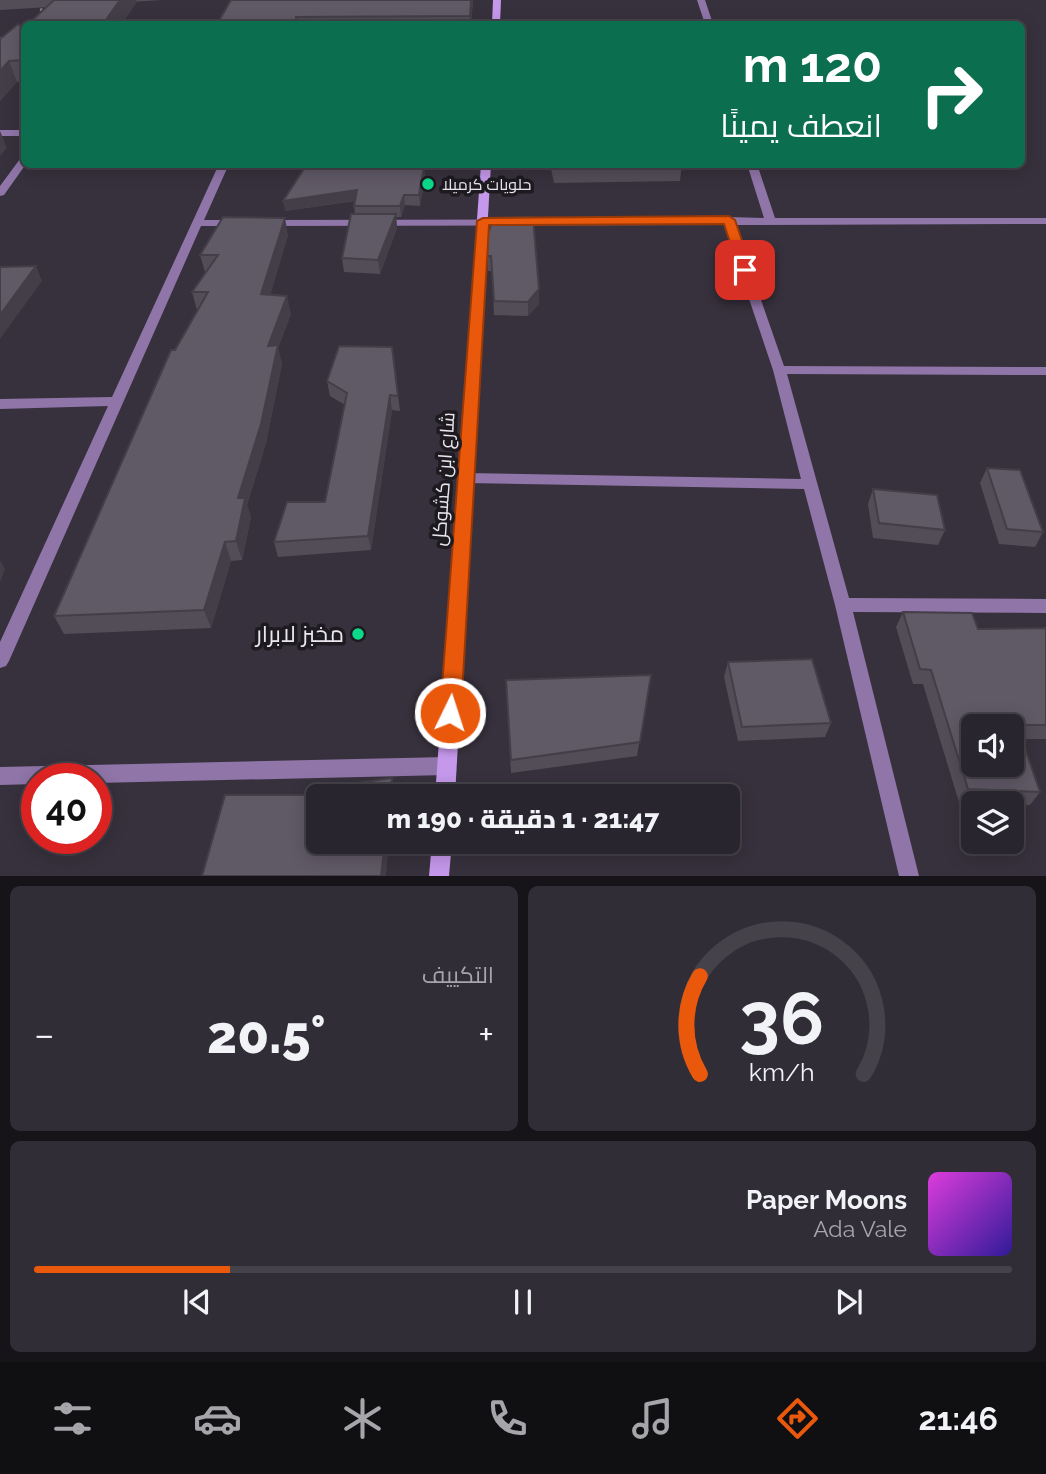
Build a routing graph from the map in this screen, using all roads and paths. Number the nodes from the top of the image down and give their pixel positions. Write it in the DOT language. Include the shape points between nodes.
graph roads {
  1 [pos="49,0"];
  2 [pos="497,0"];
  3 [pos="701,0"];
  4 [pos="51,9"];
  5 [pos="496,21"];
  6 [pos="708,21"];
  7 [pos="0,38"];
  8 [pos="21,38"];
  9 [pos="0,133"];
  10 [pos="21,133"];
  11 [pos="21,165"];
  12 [pos="222,168"];
  13 [pos="486,168"];
  14 [pos="753,168"];
  15 [pos="0,194"];
  16 [pos="729,220"];
  17 [pos="770,220"];
  18 [pos="483,221"];
  19 [pos="1046,221"];
  20 [pos="197,223"];
  21 [pos="779,370"];
  22 [pos="1046,371"];
  23 [pos="117,401"];
  24 [pos="0,404"];
  25 [pos="466,478"];
  26 [pos="810,484"];
  27 [pos="843,605"];
  28 [pos="1046,606"];
  29 [pos="5,637"];
  30 [pos="0,661"];
  31 [pos="447,766"];
  32 [pos="0,776"];
  33 [pos="446,784"];
  34 [pos="441,854"];
  35 [pos="439,876"];
  36 [pos="909,876"];
  1 -- 4 [label="path" via="41,10"];
  2 -- 5 [label="street"];
  3 -- 6 [label="street"];
  7 -- 8 [label="street"];
  9 -- 10 [label="street"];
  11 -- 15 [label="street"];
  12 -- 20 [label="street"];
  13 -- 18 [label="street, شارع ابن كشوكل"];
  14 -- 17 [label="street"];
  16 -- 17 [label="street"];
  16 -- 18 [label="street"];
  16 -- 21 [label="street"];
  17 -- 19 [label="street"];
  18 -- 20 [label="street"];
  18 -- 25 [label="street, شارع ابن كشوكل"];
  20 -- 23 [label="street"];
  21 -- 22 [label="street"];
  21 -- 26 [label="street"];
  23 -- 24 [label="street"];
  23 -- 29 [label="street"];
  25 -- 26 [label="street"];
  25 -- 31 [label="street, شارع ابن كشوكل"];
  26 -- 27 [label="street"];
  27 -- 28 [label="street"];
  27 -- 36 [label="street"];
  29 -- 30 [label="street"];
  31 -- 32 [label="street"];
  31 -- 33 [label="street, شارع ابن كشوكل"];
  34 -- 35 [label="street"];
}
